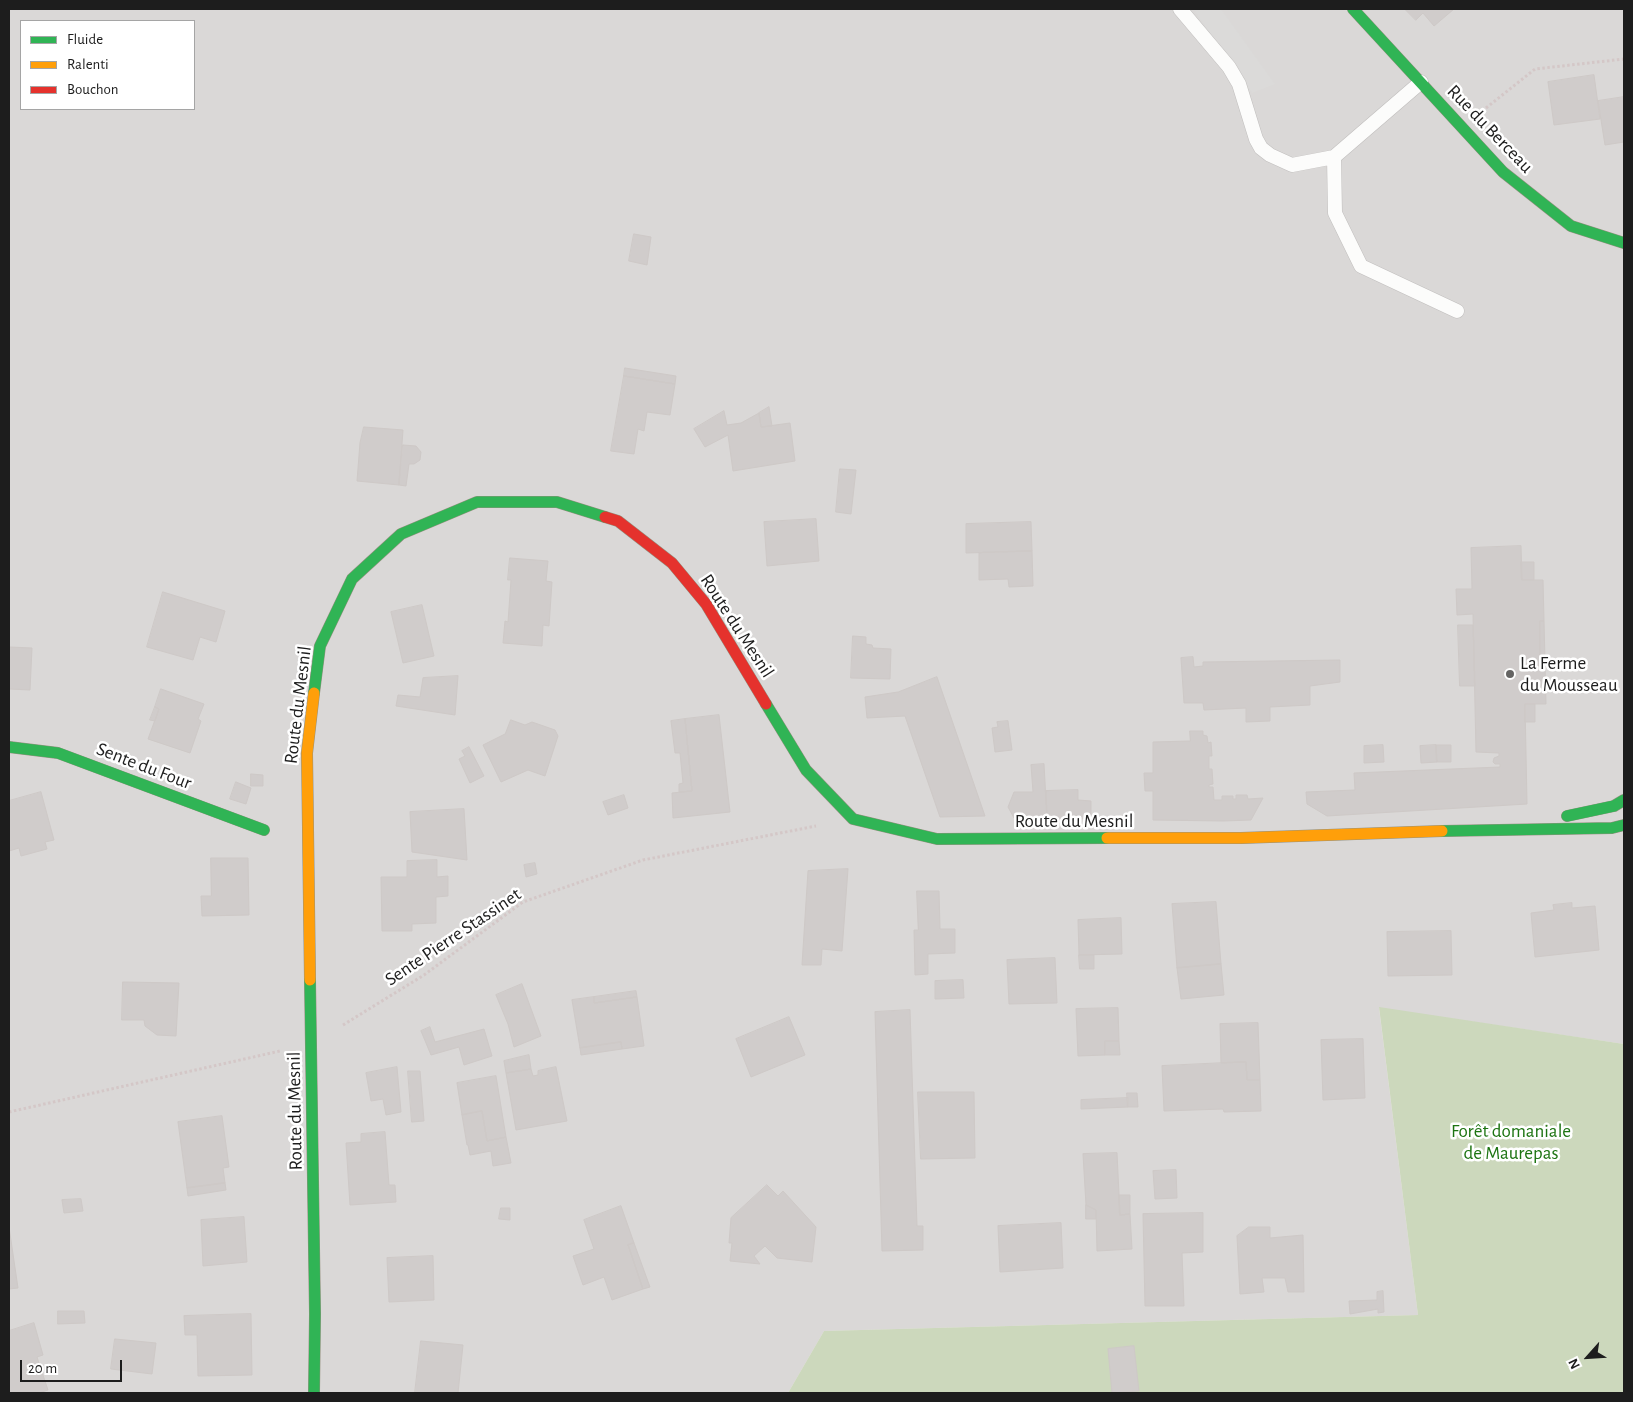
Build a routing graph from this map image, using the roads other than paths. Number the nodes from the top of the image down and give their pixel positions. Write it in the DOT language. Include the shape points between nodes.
graph roads {
  1 [pos="1180,9"];
  2 [pos="1353,9"];
  3 [pos="1421,82"];
  4 [pos="1334,157"];
  5 [pos="1624,243"];
  6 [pos="1457,311"];
  7 [pos="9,747"];
  8 [pos="1624,800"];
  9 [pos="1624,825"];
  10 [pos="1506,829"];
  11 [pos="264,830"];
  12 [pos="314,1393"];
  1 -- 4 [label="lane" via="1229,67 1239,84 1260,148 1292,165"];
  2 -- 3 [label="street, Rue du Berceau"];
  3 -- 4 [label="lane"];
  3 -- 5 [label="street, Rue du Berceau" via="1503,172 1571,226"];
  4 -- 6 [label="lane" via="1335,213 1360,266"];
  7 -- 11 [label="street, Sente du Four" via="58,752"];
  8 -- 10 [label="street, Route du Mesnil" via="1614,806"];
  9 -- 10 [label="street, Route du Mesnil" via="1612,828"];
  10 -- 12 [label="street, Route du Mesnil" via="1241,838 937,839 853,819 806,770 706,604 672,562 618,521 558,502 477,502 401,534 352,579 320,646 308,753"];
}
